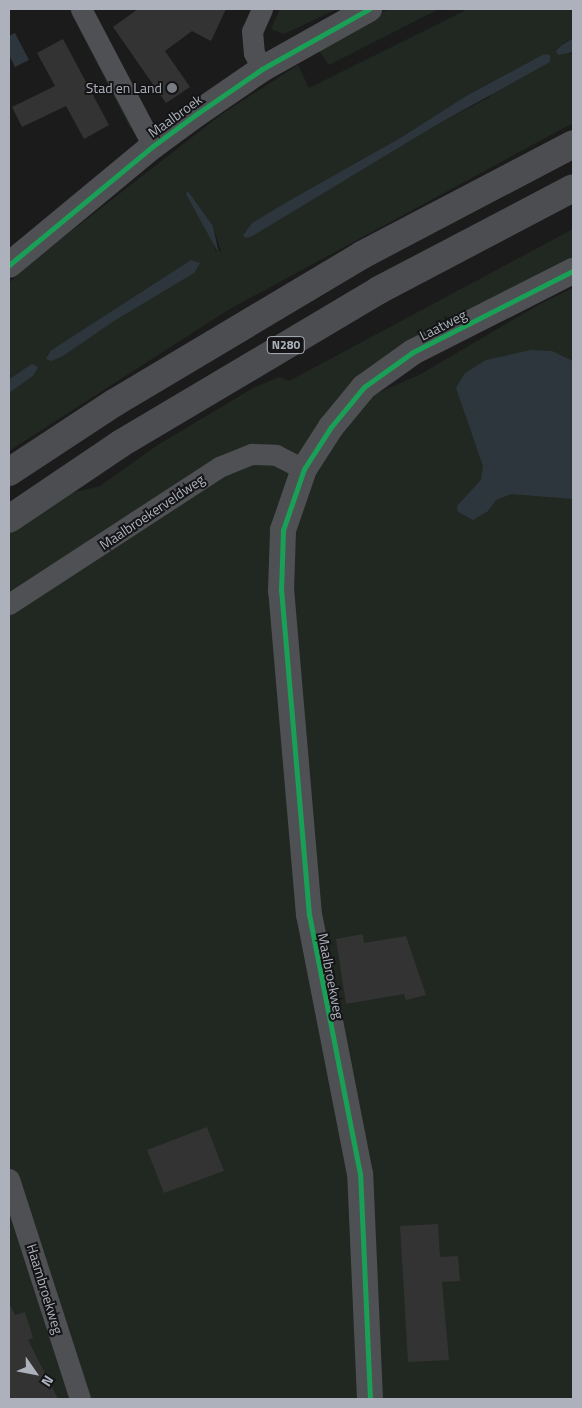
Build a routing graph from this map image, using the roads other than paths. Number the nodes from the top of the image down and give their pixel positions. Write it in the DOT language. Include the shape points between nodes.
graph roads {
  1 [pos="81,9"];
  2 [pos="262,9"];
  3 [pos="370,9"];
  4 [pos="262,69"];
  5 [pos="573,144"];
  6 [pos="153,146"];
  7 [pos="573,188"];
  8 [pos="9,265"];
  9 [pos="573,270"];
  10 [pos="304,469"];
  11 [pos="9,472"];
  12 [pos="9,519"];
  13 [pos="9,604"];
  14 [pos="9,1179"];
  15 [pos="80,1399"];
  16 [pos="370,1399"];
  1 -- 6 [label="street"];
  2 -- 4 [label="street" via="252,32 254,53"];
  3 -- 4 [label="street, Maalbroek"];
  4 -- 6 [label="street, Maalbroek"];
  5 -- 11 [label="highway" via="362,255 139,388"];
  6 -- 8 [label="street, Maalbroek"];
  7 -- 12 [label="highway, N280" via="363,299 120,444"];
  9 -- 10 [label="street, Laatweg" via="413,352 364,387 331,427"];
  10 -- 13 [label="street, Maalbroekerveldweg" via="276,455 252,454 219,467"];
  10 -- 16 [label="street, Maalbroekweg" via="283,530 281,591 309,915 360,1174"];
  14 -- 15 [label="street, Haambroekweg"];
}
